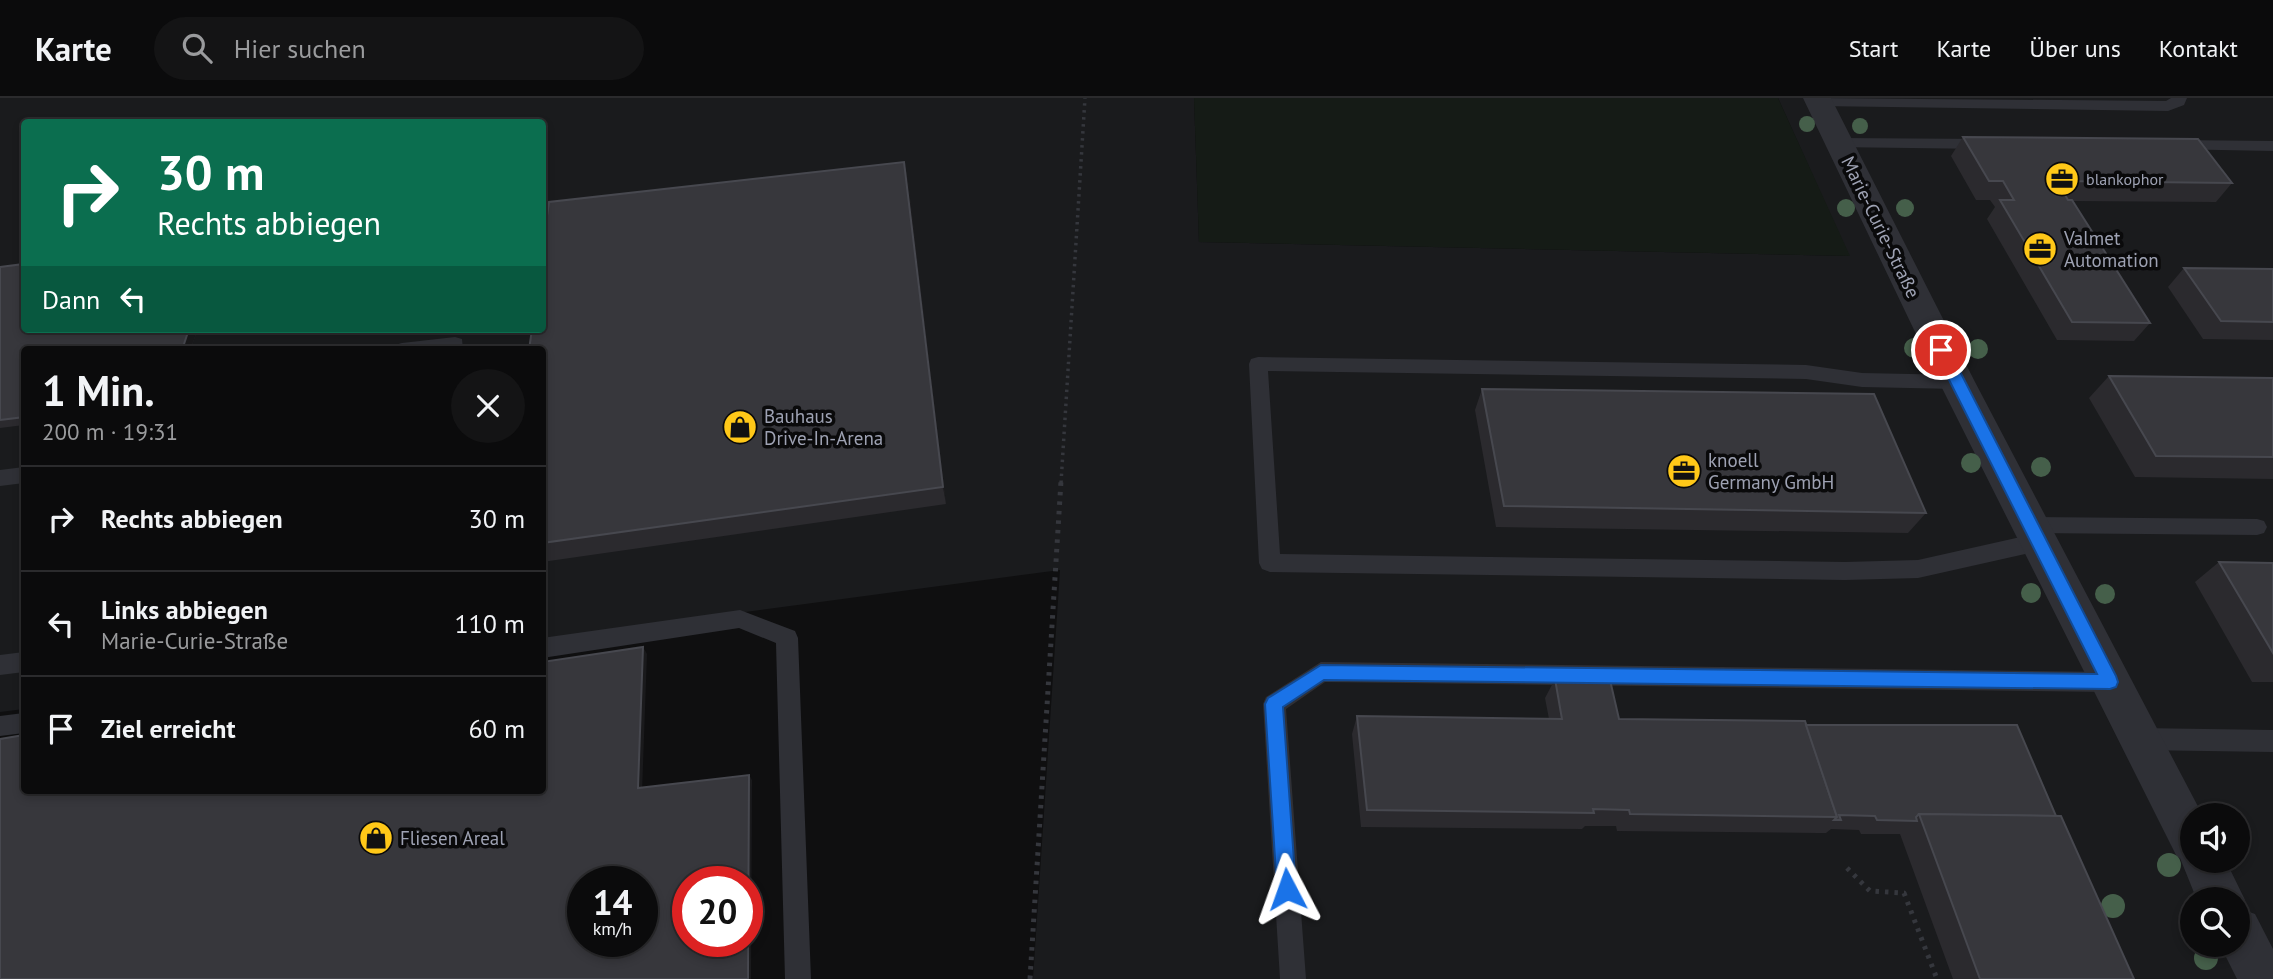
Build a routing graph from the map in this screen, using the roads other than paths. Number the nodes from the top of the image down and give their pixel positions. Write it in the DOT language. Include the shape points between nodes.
graph roads {
  1 [pos="2179,98"];
  2 [pos="1818,100"];
  3 [pos="1839,143"];
  4 [pos="1999,144"];
  5 [pos="2164,145"];
  6 [pos="2273,146"];
  7 [pos="456,341"];
  8 [pos="426,346"];
  9 [pos="1957,382"];
  10 [pos="21,475"];
  11 [pos="0,478"];
  12 [pos="2257,527"];
  13 [pos="2035,533"];
  14 [pos="546,647"];
  15 [pos="21,662"];
  16 [pos="0,665"];
  17 [pos="2110,682"];
  18 [pos="21,723"];
  19 [pos="0,726"];
  20 [pos="2139,738"];
  21 [pos="2273,741"];
  22 [pos="2180,817"];
  23 [pos="2250,954"];
  24 [pos="798,979"];
  25 [pos="1293,979"];
  26 [pos="2263,979"];
  1 -- 2 [label="lane" via="2168,106"];
  2 -- 3 [label="street, Marie-Curie-Straße"];
  3 -- 4 [label="lane"];
  3 -- 9 [label="street, Marie-Curie-Straße"];
  5 -- 6 [label="lane"];
  7 -- 8 [label="lane"];
  9 -- 13 [label="street, Marie-Curie-Straße"];
  9 -- 13 [label="lane" via="1862,380 1806,372 1258,364 1270,563 1918,569"];
  10 -- 11 [label="lane"];
  12 -- 13 [label="lane"];
  13 -- 17 [label="street, Marie-Curie-Straße"];
  14 -- 24 [label="lane" via="740,619 787,638"];
  15 -- 16 [label="lane"];
  17 -- 20 [label="street, Marie-Curie-Straße"];
  17 -- 25 [label="lane" via="1321,672 1274,704"];
  18 -- 19 [label="lane"];
  20 -- 21 [label="lane"];
  20 -- 22 [label="street, Marie-Curie-Straße"];
  23 -- 26 [label="street"];
}
